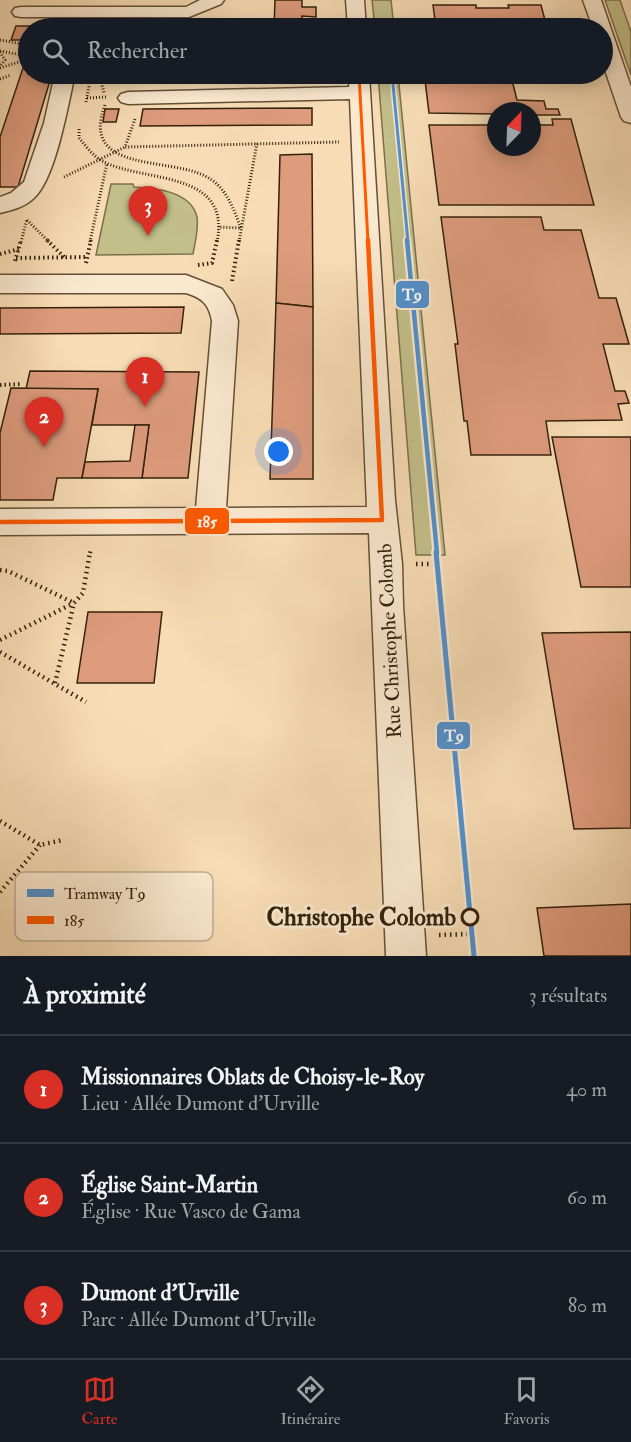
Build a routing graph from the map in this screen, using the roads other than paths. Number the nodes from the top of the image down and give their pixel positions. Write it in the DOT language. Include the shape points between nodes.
graph roads {
  1 [pos="215,0"];
  2 [pos="355,0"];
  3 [pos="592,0"];
  4 [pos="21,12"];
  5 [pos="356,18"];
  6 [pos="598,18"];
  7 [pos="613,63"];
  8 [pos="63,84"];
  9 [pos="345,84"];
  10 [pos="360,84"];
  11 [pos="135,98"];
  12 [pos="631,117"];
  13 [pos="14,200"];
  14 [pos="4,284"];
  15 [pos="382,520"];
  16 [pos="210,521"];
  17 [pos="0,522"];
  18 [pos="406,956"];
  1 -- 4 [label="street" via="189,12"];
  2 -- 5 [label="street"];
  3 -- 6 [label="street"];
  7 -- 12 [label="street"];
  8 -- 13 [label="street" via="34,184"];
  9 -- 11 [label="street"];
  10 -- 15 [label="street, Rue Christophe Colomb"];
  14 -- 16 [label="street" via="186,284 205,289 222,303 225,321"];
  15 -- 16 [label="street"];
  15 -- 18 [label="street, Rue Christophe Colomb"];
  16 -- 17 [label="street"];
}
